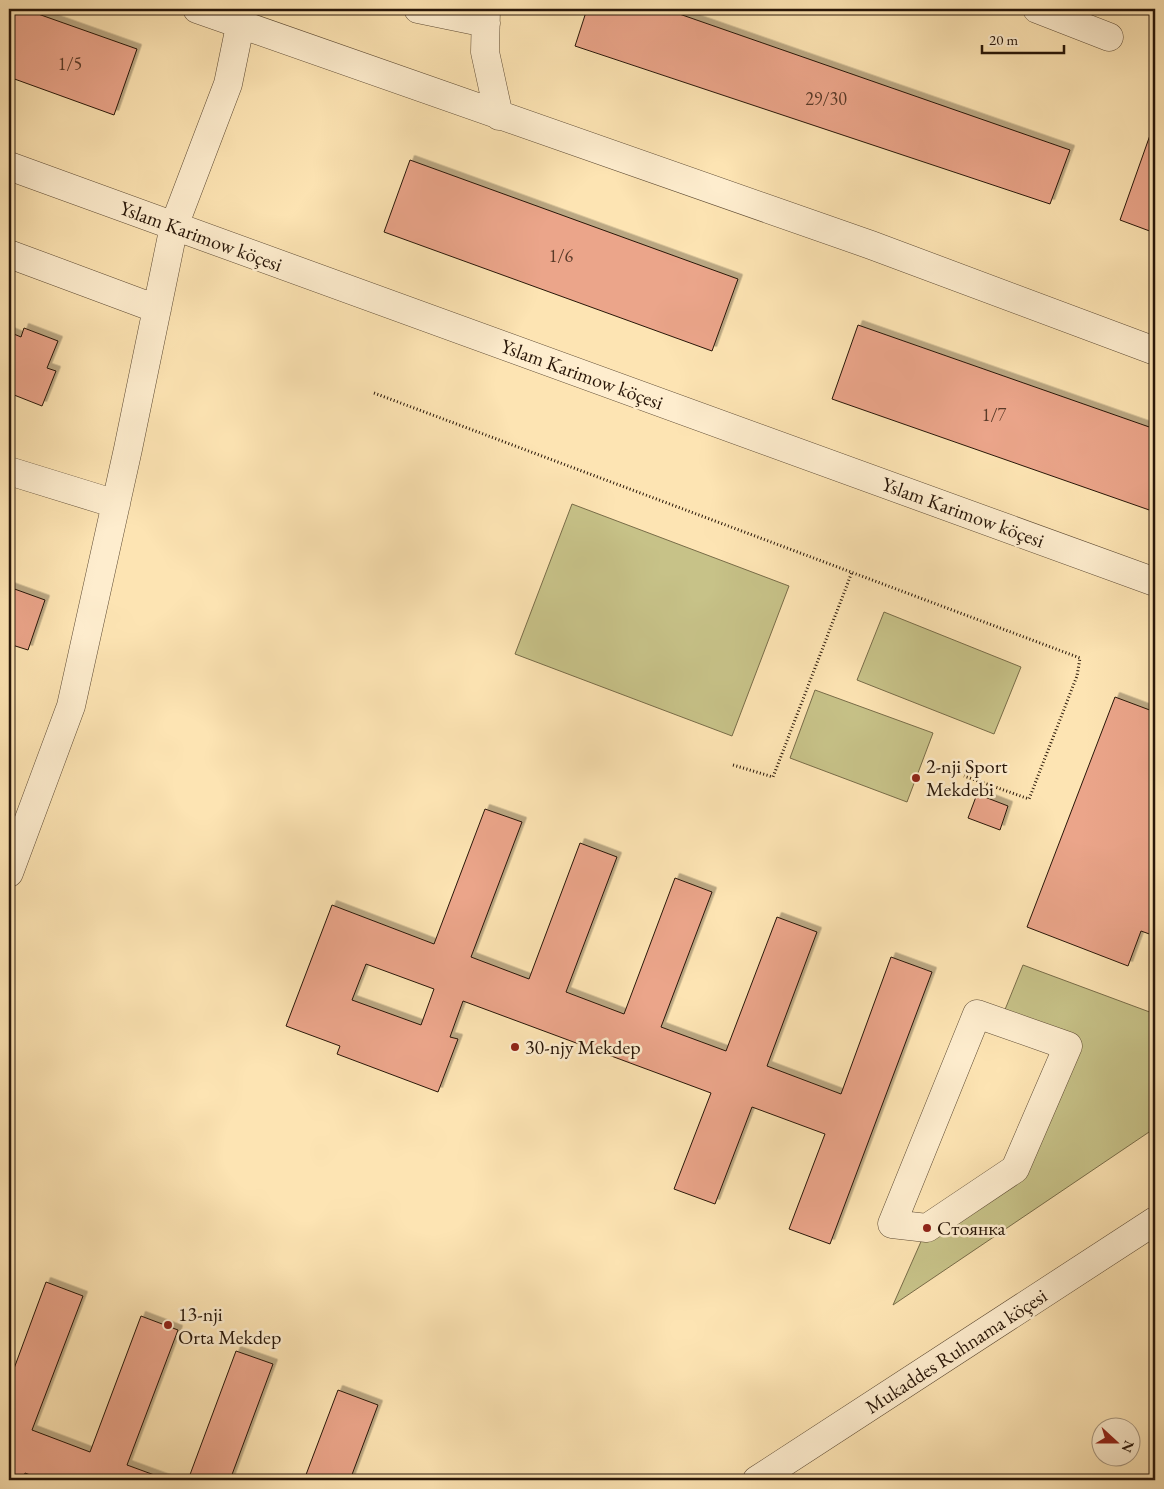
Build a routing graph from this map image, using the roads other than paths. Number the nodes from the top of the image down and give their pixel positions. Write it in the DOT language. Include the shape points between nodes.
graph roads {
  1 [pos="197,9"];
  2 [pos="418,9"];
  3 [pos="1037,9"];
  4 [pos="486,16"];
  5 [pos="238,17"];
  6 [pos="1109,37"];
  7 [pos="499,116"];
  8 [pos="9,166"];
  9 [pos="174,226"];
  10 [pos="9,254"];
  11 [pos="157,309"];
  12 [pos="1155,350"];
  13 [pos="9,471"];
  14 [pos="116,504"];
  15 [pos="1155,582"];
  16 [pos="9,873"];
  17 [pos="1068,1046"];
  18 [pos="1155,1221"];
  19 [pos="757,1480"];
  1 -- 5 [label="street"];
  2 -- 4 [label="street"];
  3 -- 6 [label="street"];
  4 -- 7 [label="street" via="485,52"];
  5 -- 7 [label="street"];
  5 -- 9 [label="street" via="228,84"];
  7 -- 12 [label="street" via="871,245"];
  8 -- 9 [label="street, Yslam Karimow köçesi"];
  9 -- 11 [label="street"];
  9 -- 15 [label="street, Yslam Karimow köçesi"];
  10 -- 11 [label="street"];
  11 -- 14 [label="street"];
  13 -- 14 [label="street"];
  14 -- 16 [label="street" via="71,706"];
  17 -- 17 [label="street" via="977,1014 892,1224 927,1228 1015,1169"];
  18 -- 19 [label="street, Mukaddes Ruhnama köçesi"];
}
